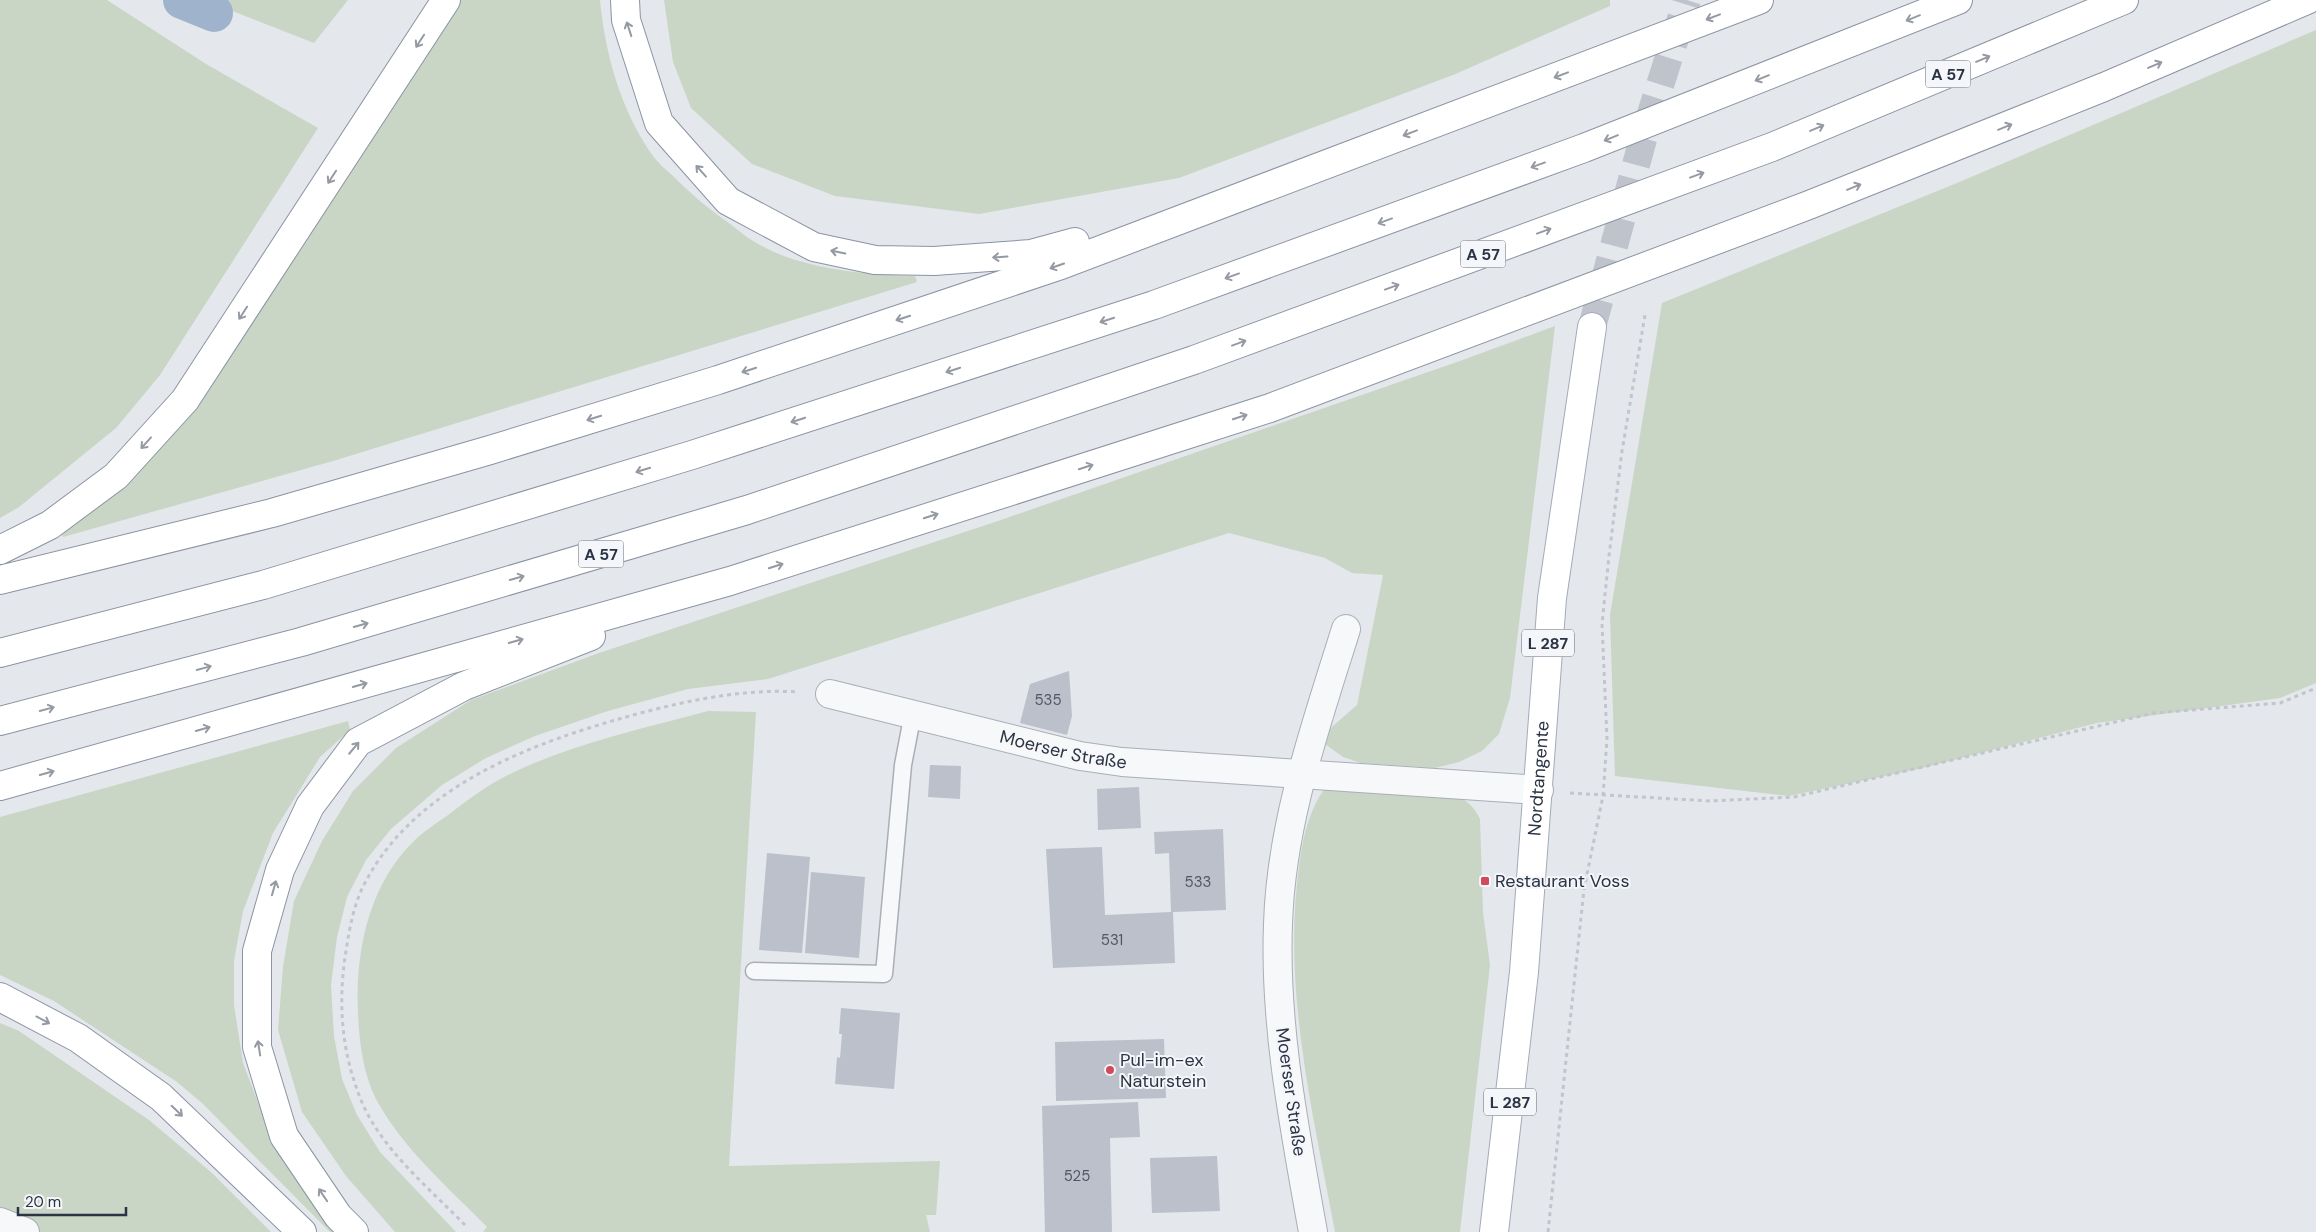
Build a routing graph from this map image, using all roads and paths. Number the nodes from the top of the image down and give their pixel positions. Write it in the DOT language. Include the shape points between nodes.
graph roads {
  1 [pos="446,0"];
  2 [pos="625,0"];
  3 [pos="1759,0"];
  4 [pos="1958,0"];
  5 [pos="2124,0"];
  6 [pos="2307,0"];
  7 [pos="1234,200"];
  8 [pos="1645,315"];
  9 [pos="1592,326"];
  10 [pos="0,550"];
  11 [pos="0,580"];
  12 [pos="730,581"];
  13 [pos="1346,629"];
  14 [pos="0,653"];
  15 [pos="2316,688"];
  16 [pos="830,694"];
  17 [pos="913,713"];
  18 [pos="0,721"];
  19 [pos="1302,772"];
  20 [pos="0,786"];
  21 [pos="1539,790"];
  22 [pos="1603,796"];
  23 [pos="754,971"];
  24 [pos="0,997"];
  25 [pos="0,1222"];
  26 [pos="465,1225"];
  27 [pos="25,1232"];
  28 [pos="302,1232"];
  29 [pos="354,1232"];
  30 [pos="1313,1232"];
  31 [pos="1494,1232"];
  32 [pos="1548,1232"];
  1 -- 10 [label="main road, one-way" via="185,400 116,476 50,524"];
  7 -- 2 [label="main road, one-way" via="1031,254 934,261 875,260 814,247 728,201 659,124 626,20"];
  3 -- 7 [label="main road, one-way"];
  4 -- 14 [label="main road, one-way" via="1584,148 1154,305 692,455 273,582"];
  18 -- 5 [label="main road, A 57, one-way" via="301,642 747,510 1194,360 1772,147"];
  12 -- 6 [label="main road, one-way" via="1270,408 1818,201 2104,87"];
  7 -- 11 [label="main road, one-way" via="1061,265 718,380 272,513"];
  8 -- 22 [label="path" via="1622,451 1602,624 1607,740"];
  9 -- 21 [label="main road, Nordtangente / L 287" via="1552,598"];
  20 -- 12 [label="main road, one-way"];
  29 -- 12 [label="main road, one-way" via="338,1216 284,1136 257,1048 257,951 280,870 310,806 358,742 464,686"];
  13 -- 19 [label="street, Moerser Straße"];
  15 -- 22 [label="path" via="2280,702 2154,713 1794,797 1710,801"];
  16 -- 17 [label="street, Moerser Straße"];
  16 -- 26 [label="path" via="789,692 690,701 545,741 473,777 442,798 403,830 383,854 366,881 354,910 340,989 341,1031 362,1102 380,1133"];
  17 -- 19 [label="street, Moerser Straße" via="1080,756 1122,762"];
  17 -- 23 [label="lane" via="903,765 884,974"];
  19 -- 21 [label="street, Moerser Straße"];
  19 -- 30 [label="street, Moerser Straße" via="1285,854 1278,923 1279,980 1285,1058"];
  21 -- 31 [label="main road, Nordtangente / L 287" via="1524,972"];
  22 -- 32 [label="path" via="1584,889"];
  24 -- 28 [label="main road, one-way" via="78,1038 162,1097"];
  25 -- 27 [label="street"];
}
